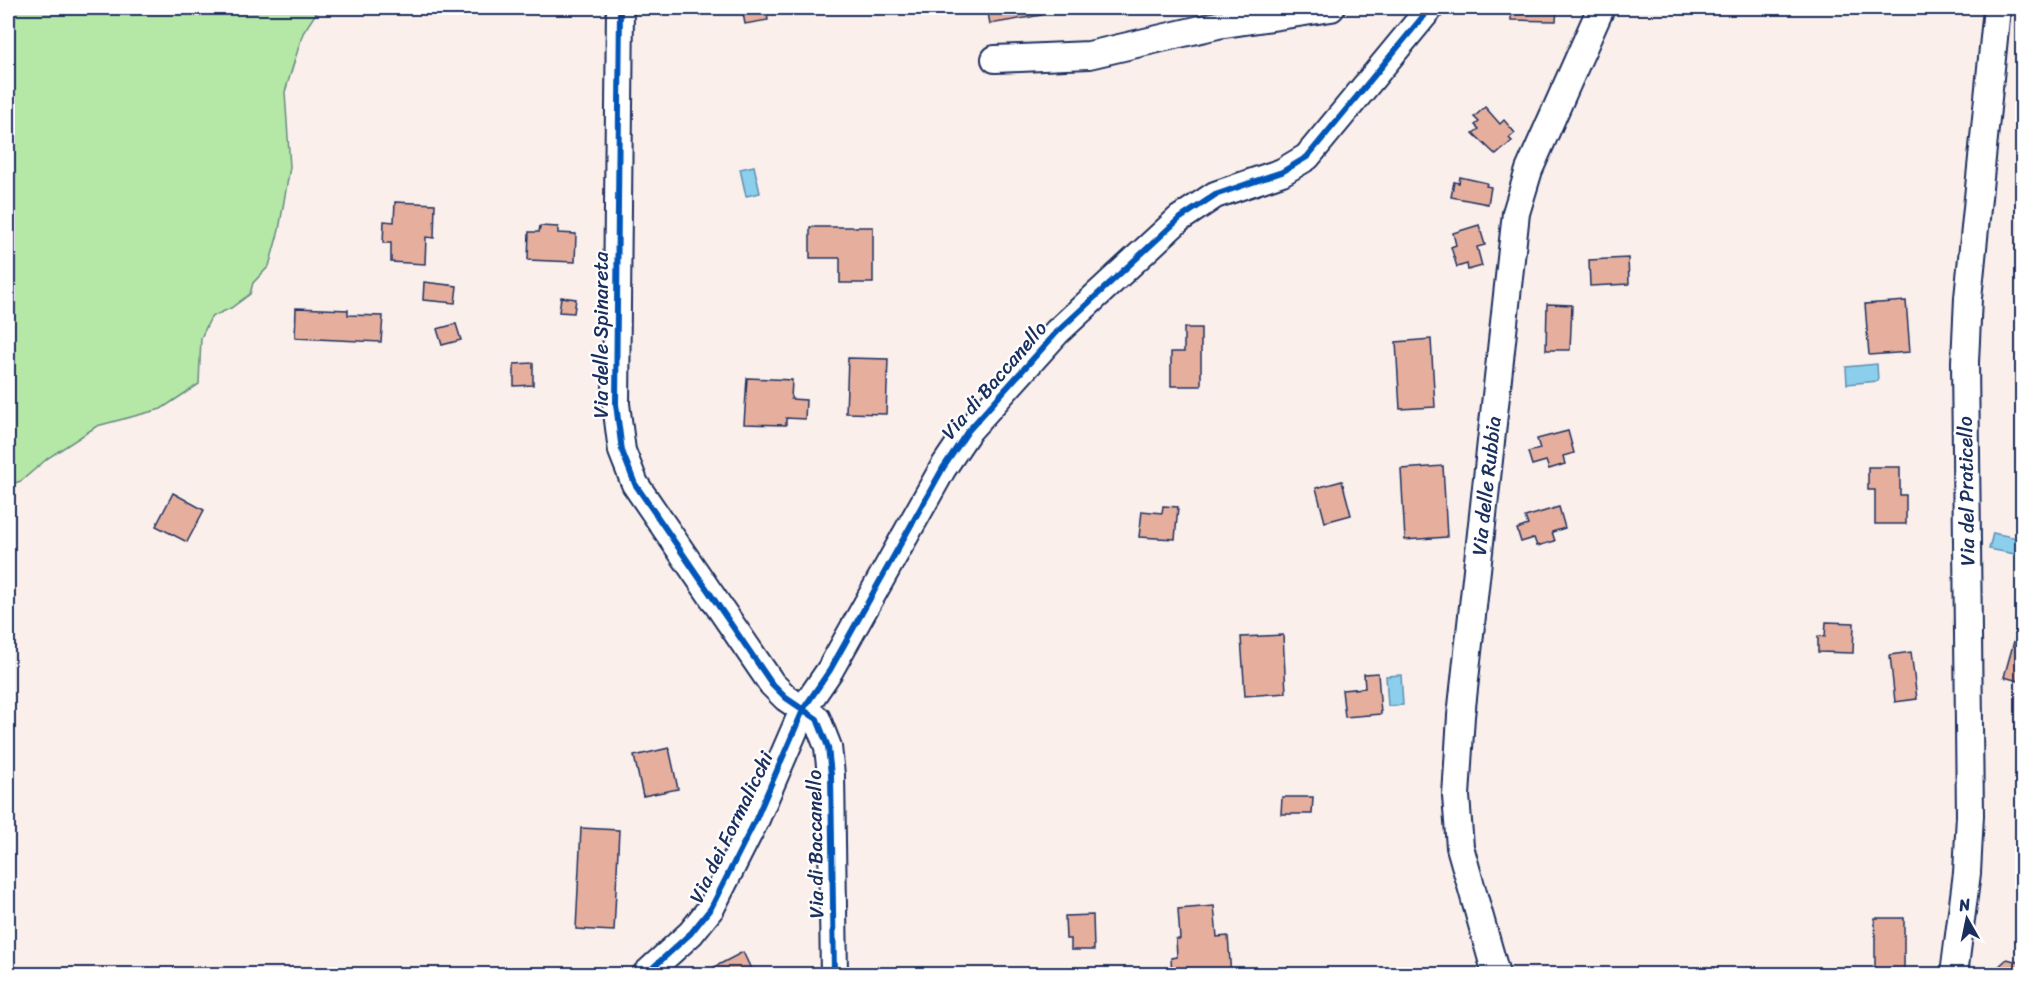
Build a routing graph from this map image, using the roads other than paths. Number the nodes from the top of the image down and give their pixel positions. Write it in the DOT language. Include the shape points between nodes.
graph roads {
  1 [pos="620,8"];
  2 [pos="1331,8"];
  3 [pos="1430,8"];
  4 [pos="1601,8"];
  5 [pos="1997,8"];
  6 [pos="995,59"];
  7 [pos="804,708"];
  8 [pos="646,975"];
  9 [pos="834,975"];
  10 [pos="1496,975"];
  11 [pos="1954,975"];
  1 -- 7 [label="street, Via delle Spinareta" via="616,404 621,451 635,484 772,684"];
  2 -- 6 [label="street" via="1218,25 1096,54"];
  3 -- 7 [label="street, Via di Baccanello" via="1307,157 1289,169 1228,190 1195,207 1094,296 1020,371 951,455 830,670"];
  4 -- 10 [label="street, Via delle Rubbia" via="1537,152 1517,208 1462,704 1456,796 1460,848"];
  5 -- 11 [label="street, Via del Praticello" via="1965,363 1970,815"];
  7 -- 8 [label="street, Via dei Formalicchi" via="756,819 711,908 692,933"];
  7 -- 9 [label="street, Via di Baccanello" via="821,726 831,766"];
}
